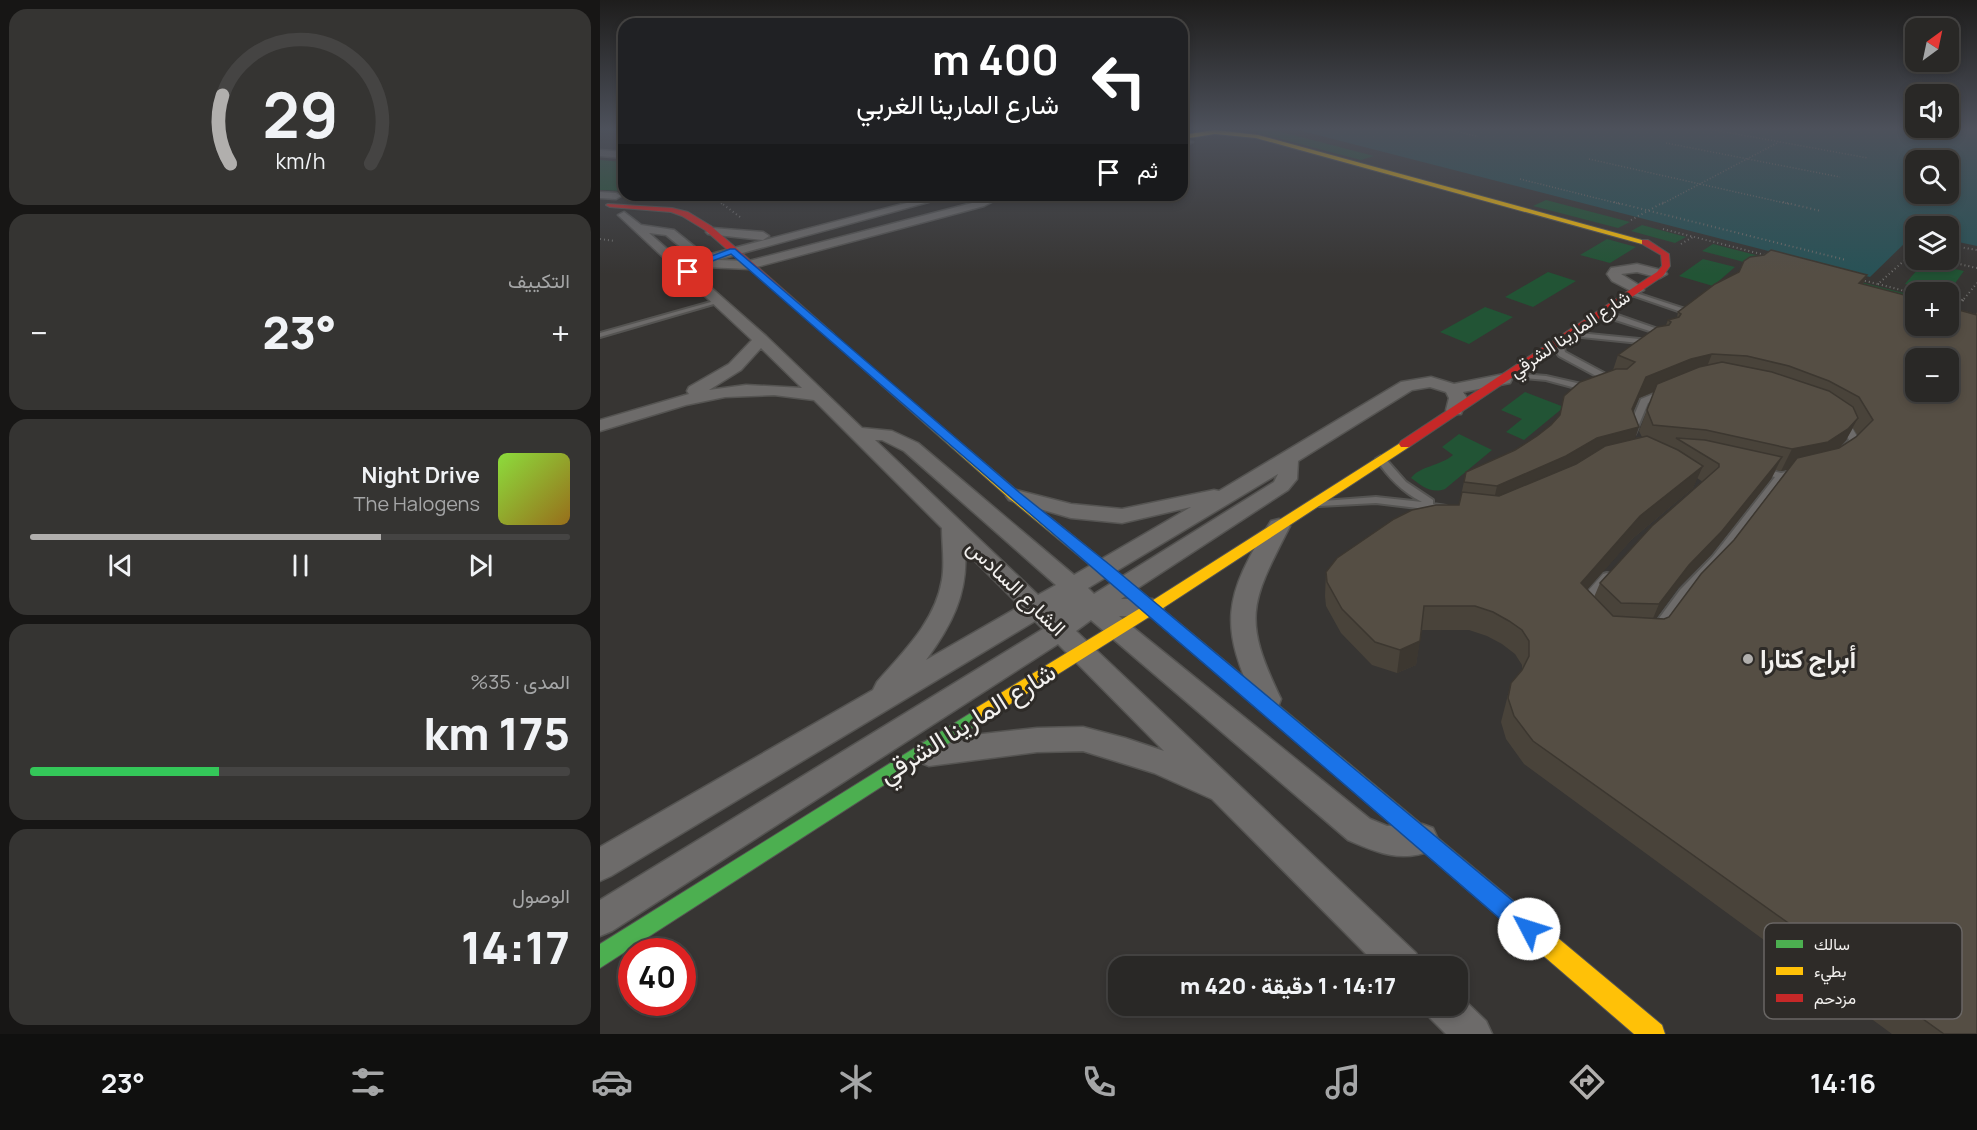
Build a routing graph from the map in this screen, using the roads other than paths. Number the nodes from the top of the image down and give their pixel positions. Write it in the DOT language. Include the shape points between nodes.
graph roads {
  1 [pos="1409,177"];
  2 [pos="633,201"];
  3 [pos="640,201"];
  4 [pos="682,201"];
  5 [pos="926,201"];
  6 [pos="987,201"];
  7 [pos="612,207"];
  8 [pos="685,214"];
  9 [pos="641,229"];
  10 [pos="712,232"];
  11 [pos="803,233"];
  12 [pos="732,251"];
  13 [pos="802,251"];
  14 [pos="704,261"];
  15 [pos="749,265"];
  16 [pos="688,272"];
  17 [pos="1660,274"];
  18 [pos="772,286"];
  19 [pos="1634,292"];
  20 [pos="720,301"];
  21 [pos="1690,312"];
  22 [pos="1603,313"];
  23 [pos="1586,324"];
  24 [pos="1572,333"];
  25 [pos="1668,334"];
  26 [pos="600,335"];
  27 [pos="1609,337"];
  28 [pos="760,339"];
  29 [pos="1559,342"];
  30 [pos="1658,342"];
  31 [pos="1531,361"];
  32 [pos="1508,377"];
  33 [pos="1546,378"];
  34 [pos="1606,384"];
  35 [pos="1619,385"];
  36 [pos="1674,388"];
  37 [pos="1453,389"];
  38 [pos="819,396"];
  39 [pos="676,401"];
  40 [pos="1455,410"];
  41 [pos="1830,414"];
  42 [pos="600,426"];
  43 [pos="856,433"];
  44 [pos="1636,442"];
  45 [pos="1840,455"];
  46 [pos="1289,459"];
  47 [pos="1382,459"];
  48 [pos="1751,470"];
  49 [pos="1810,470"];
  50 [pos="1781,476"];
  51 [pos="1235,491"];
  52 [pos="1015,496"];
  53 [pos="1311,505"];
  54 [pos="1279,526"];
  55 [pos="953,528"];
  56 [pos="1104,568"];
  57 [pos="1613,571"];
  58 [pos="1124,585"];
  59 [pos="1072,586"];
  60 [pos="1036,606"];
  61 [pos="1093,608"];
  62 [pos="1152,608"];
  63 [pos="1587,613"];
  64 [pos="1119,628"];
  65 [pos="1060,630"];
  66 [pos="1653,635"];
  67 [pos="1081,651"];
  68 [pos="876,702"];
  69 [pos="1277,716"];
  70 [pos="916,754"];
  71 [pos="1226,793"];
  72 [pos="1422,838"];
  73 [pos="600,865"];
  74 [pos="600,920"];
  75 [pos="1393,956"];
  76 [pos="600,957"];
  77 [pos="1454,1016"];
  78 [pos="1473,1034"];
  79 [pos="1653,1034"];
  1 -- 17 [label="street" via="1651,244 1668,261"];
  2 -- 7 [label="street"];
  3 -- 7 [label="street"];
  3 -- 8 [label="street"];
  4 -- 8 [label="street"];
  5 -- 11 [label="street"];
  6 -- 13 [label="street"];
  7 -- 9 [label="street, الشارع السادس"];
  8 -- 10 [label="street"];
  9 -- 14 [label="street" via="667,231"];
  9 -- 16 [label="street, الشارع السادس"];
  10 -- 11 [label="street" via="756,236"];
  10 -- 12 [label="street"];
  11 -- 12 [label="street"];
  12 -- 14 [label="street"];
  12 -- 15 [label="street"];
  13 -- 15 [label="street"];
  13 -- 18 [label="street" via="777,268 772,274"];
  14 -- 15 [label="street"];
  14 -- 16 [label="street"];
  15 -- 18 [label="street"];
  16 -- 20 [label="street, الشارع السادس"];
  17 -- 19 [label="street, شارع المارينا الشرقي"];
  17 -- 19 [label="street, شارع المارينا الشرقي" via="1637,268 1616,271 1617,278"];
  18 -- 52 [label="street"];
  19 -- 21 [label="lane"];
  19 -- 22 [label="street, شارع المارينا الشرقي"];
  20 -- 26 [label="lane"];
  20 -- 28 [label="street, الشارع السادس"];
  22 -- 23 [label="street, شارع المارينا الشرقي"];
  22 -- 25 [label="lane"];
  23 -- 24 [label="street, شارع المارينا الشرقي"];
  23 -- 27 [label="lane"];
  24 -- 27 [label="lane"];
  24 -- 29 [label="street, شارع المارينا الشرقي"];
  27 -- 30 [label="lane"];
  28 -- 38 [label="street, الشارع السادس"];
  28 -- 39 [label="street" via="735,368"];
  29 -- 31 [label="street, شارع المارينا الشرقي"];
  29 -- 34 [label="lane" via="1562,354 1601,375"];
  31 -- 32 [label="street, شارع المارينا الشرقي"];
  31 -- 33 [label="lane"];
  32 -- 33 [label="lane"];
  32 -- 37 [label="street, شارع المارينا الشرقي"];
  32 -- 40 [label="street, شارع المارينا الشرقي"];
  33 -- 34 [label="lane" via="1592,389"];
  34 -- 35 [label="lane"];
  36 -- 44 [label="lane" via="1644,401 1632,431"];
  37 -- 40 [label="street" via="1458,398"];
  37 -- 46 [label="street, شارع المارينا الشرقي" via="1431,382 1407,386"];
  38 -- 39 [label="street" via="750,390"];
  38 -- 43 [label="street, الشارع السادس"];
  39 -- 42 [label="street"];
  40 -- 47 [label="street, شارع المارينا الشرقي"];
  41 -- 45 [label="lane" via="1845,424 1854,440"];
  43 -- 55 [label="street, الشارع السادس"];
  43 -- 59 [label="street" via="886,435 911,447"];
  46 -- 51 [label="street, شارع المارينا الشرقي"];
  46 -- 58 [label="street" via="1287,479 1281,486"];
  47 -- 53 [label="street, شارع المارينا الشرقي"];
  47 -- 53 [label="lane" via="1403,486 1447,509 1376,500"];
  48 -- 50 [label="lane"];
  49 -- 50 [label="lane"];
  50 -- 66 [label="lane"];
  51 -- 52 [label="street" via="1122,516 1071,510"];
  51 -- 56 [label="street, شارع المارينا الشرقي"];
  52 -- 56 [label="street"];
  53 -- 54 [label="street, شارع المارينا الشرقي"];
  54 -- 62 [label="street, شارع المارينا الشرقي"];
  54 -- 69 [label="street" via="1248,585 1241,619 1244,645"];
  55 -- 60 [label="street, الشارع السادس"];
  55 -- 68 [label="street" via="954,579 944,613"];
  56 -- 58 [label="street"];
  56 -- 59 [label="street, شارع المارينا الشرقي"];
  56 -- 61 [label="street"];
  57 -- 63 [label="lane" via="1581,606"];
  58 -- 61 [label="street"];
  58 -- 62 [label="street"];
  59 -- 60 [label="street, شارع المارينا الشرقي"];
  59 -- 61 [label="street"];
  60 -- 61 [label="street"];
  60 -- 65 [label="street, الشارع السادس"];
  60 -- 68 [label="street, شارع المارينا الشرقي"];
  61 -- 62 [label="street"];
  61 -- 64 [label="street"];
  61 -- 65 [label="street"];
  61 -- 67 [label="street"];
  62 -- 64 [label="street, شارع المارينا الشرقي"];
  62 -- 69 [label="street"];
  64 -- 67 [label="street, شارع المارينا الشرقي"];
  64 -- 72 [label="street" via="1359,830 1387,841"];
  65 -- 67 [label="street, الشارع السادس"];
  65 -- 74 [label="street"];
  67 -- 70 [label="street, شارع المارينا الشرقي"];
  67 -- 71 [label="street, الشارع السادس"];
  68 -- 73 [label="street, شارع المارينا الشرقي"];
  69 -- 72 [label="street"];
  70 -- 71 [label="street" via="1037,740 1083,739 1164,764"];
  70 -- 76 [label="street, شارع المارينا الشرقي"];
  71 -- 75 [label="street, الشارع السادس"];
  72 -- 79 [label="street"];
  77 -- 78 [label="street"];
}
